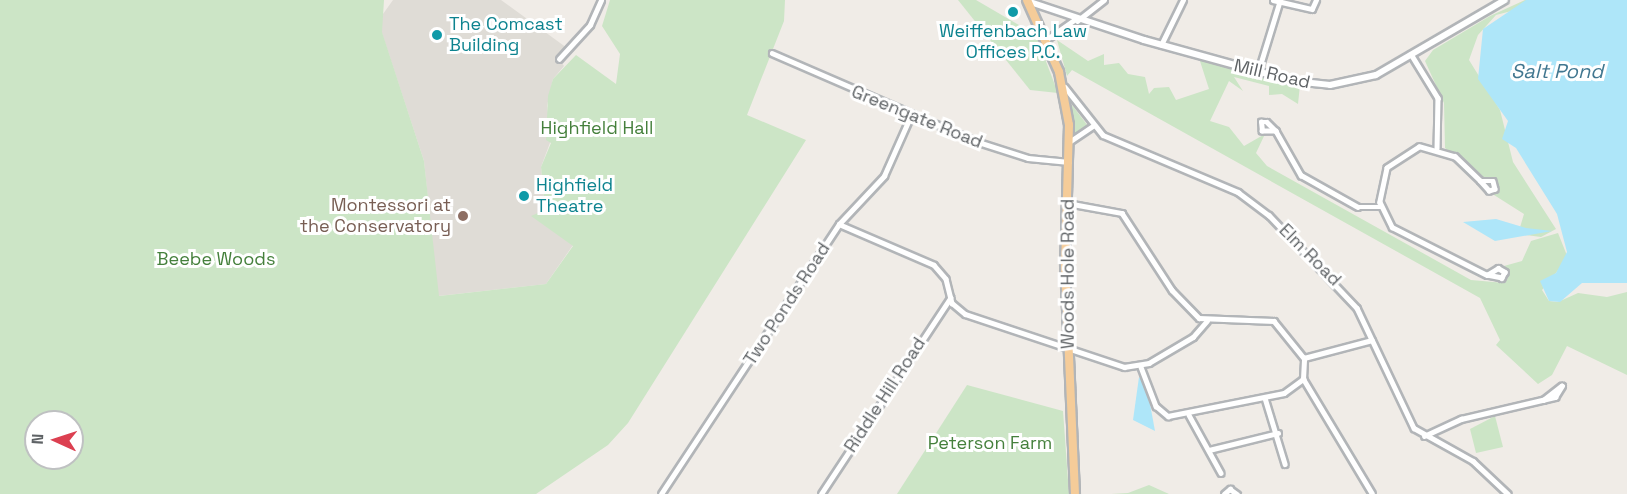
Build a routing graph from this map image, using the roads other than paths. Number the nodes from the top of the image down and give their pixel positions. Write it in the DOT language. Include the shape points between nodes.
graph roads {
  1 [pos="601,0"];
  2 [pos="1104,0"];
  3 [pos="1183,0"];
  4 [pos="1316,0"];
  5 [pos="1505,0"];
  6 [pos="1027,1"];
  7 [pos="1277,1"];
  8 [pos="1076,21"];
  9 [pos="1047,39"];
  10 [pos="1161,45"];
  11 [pos="772,53"];
  12 [pos="1411,54"];
  13 [pos="559,59"];
  14 [pos="1059,72"];
  15 [pos="1258,72"];
  16 [pos="911,115"];
  17 [pos="1093,126"];
  18 [pos="1276,131"];
  19 [pos="1069,142"];
  20 [pos="1437,148"];
  21 [pos="1069,162"];
  22 [pos="1480,181"];
  23 [pos="1067,203"];
  24 [pos="1381,207"];
  25 [pos="839,224"];
  26 [pos="1487,275"];
  27 [pos="950,298"];
  28 [pos="1207,321"];
  29 [pos="1372,340"];
  30 [pos="1068,345"];
  31 [pos="1304,358"];
  32 [pos="1140,367"];
  33 [pos="1303,379"];
  34 [pos="1265,398"];
  35 [pos="1544,400"];
  36 [pos="1189,415"];
  37 [pos="1278,433"];
  38 [pos="1424,436"];
  39 [pos="1209,450"];
  40 [pos="1285,464"];
  41 [pos="1221,473"];
  42 [pos="661,494"];
  43 [pos="821,494"];
  44 [pos="1076,494"];
  45 [pos="1224,494"];
  46 [pos="1237,494"];
  47 [pos="1372,494"];
  48 [pos="1508,494"];
  1 -- 13 [label="street" via="591,25"];
  2 -- 8 [label="street"];
  3 -- 10 [label="street"];
  4 -- 7 [label="street" via="1312,9"];
  5 -- 12 [label="street, Mill Road"];
  6 -- 8 [label="street, Mill Road"];
  6 -- 9 [label="highway, Woods Hole Road"];
  7 -- 15 [label="street"];
  8 -- 9 [label="street"];
  8 -- 10 [label="street, Mill Road"];
  9 -- 14 [label="highway, Woods Hole Road"];
  10 -- 15 [label="street, Mill Road"];
  11 -- 16 [label="street, Greengate Road"];
  12 -- 15 [label="street, Mill Road" via="1370,78 1338,85"];
  12 -- 20 [label="street" via="1438,98"];
  14 -- 17 [label="street, Elm Road"];
  14 -- 19 [label="highway, Woods Hole Road"];
  16 -- 21 [label="street, Greengate Road" via="1013,154"];
  16 -- 25 [label="street, Two Ponds Road" via="884,176"];
  17 -- 19 [label="street"];
  17 -- 29 [label="street, Elm Road" via="1122,144 1252,200 1337,281"];
  18 -- 24 [label="street" via="1301,176 1358,207"];
  19 -- 21 [label="highway, Woods Hole Road"];
  20 -- 22 [label="street" via="1463,162"];
  20 -- 24 [label="street" via="1414,148 1393,160 1381,181"];
  21 -- 23 [label="highway, Woods Hole Road"];
  23 -- 28 [label="street" via="1122,213 1182,304"];
  23 -- 30 [label="highway, Woods Hole Road"];
  24 -- 26 [label="street" via="1392,227"];
  25 -- 27 [label="street" via="934,266 946,279"];
  25 -- 42 [label="street, Two Ponds Road"];
  27 -- 30 [label="street" via="965,314 995,328"];
  27 -- 43 [label="street, Riddle Hill Road"];
  28 -- 31 [label="street" via="1274,321"];
  28 -- 32 [label="street" via="1193,337"];
  29 -- 31 [label="street"];
  29 -- 38 [label="street, Elm Road" via="1408,419"];
  30 -- 32 [label="street" via="1124,367"];
  30 -- 44 [label="highway, Woods Hole Road"];
  31 -- 33 [label="street"];
  32 -- 36 [label="street" via="1161,413"];
  33 -- 34 [label="street" via="1284,393"];
  33 -- 47 [label="street"];
  34 -- 36 [label="street"];
  34 -- 37 [label="street"];
  35 -- 38 [label="street" via="1461,419"];
  36 -- 39 [label="street"];
  37 -- 39 [label="street"];
  37 -- 40 [label="street"];
  38 -- 48 [label="street, Elm Road" via="1473,461"];
  39 -- 41 [label="street"];
  45 -- 46 [label="street" via="1230,489"];
}
